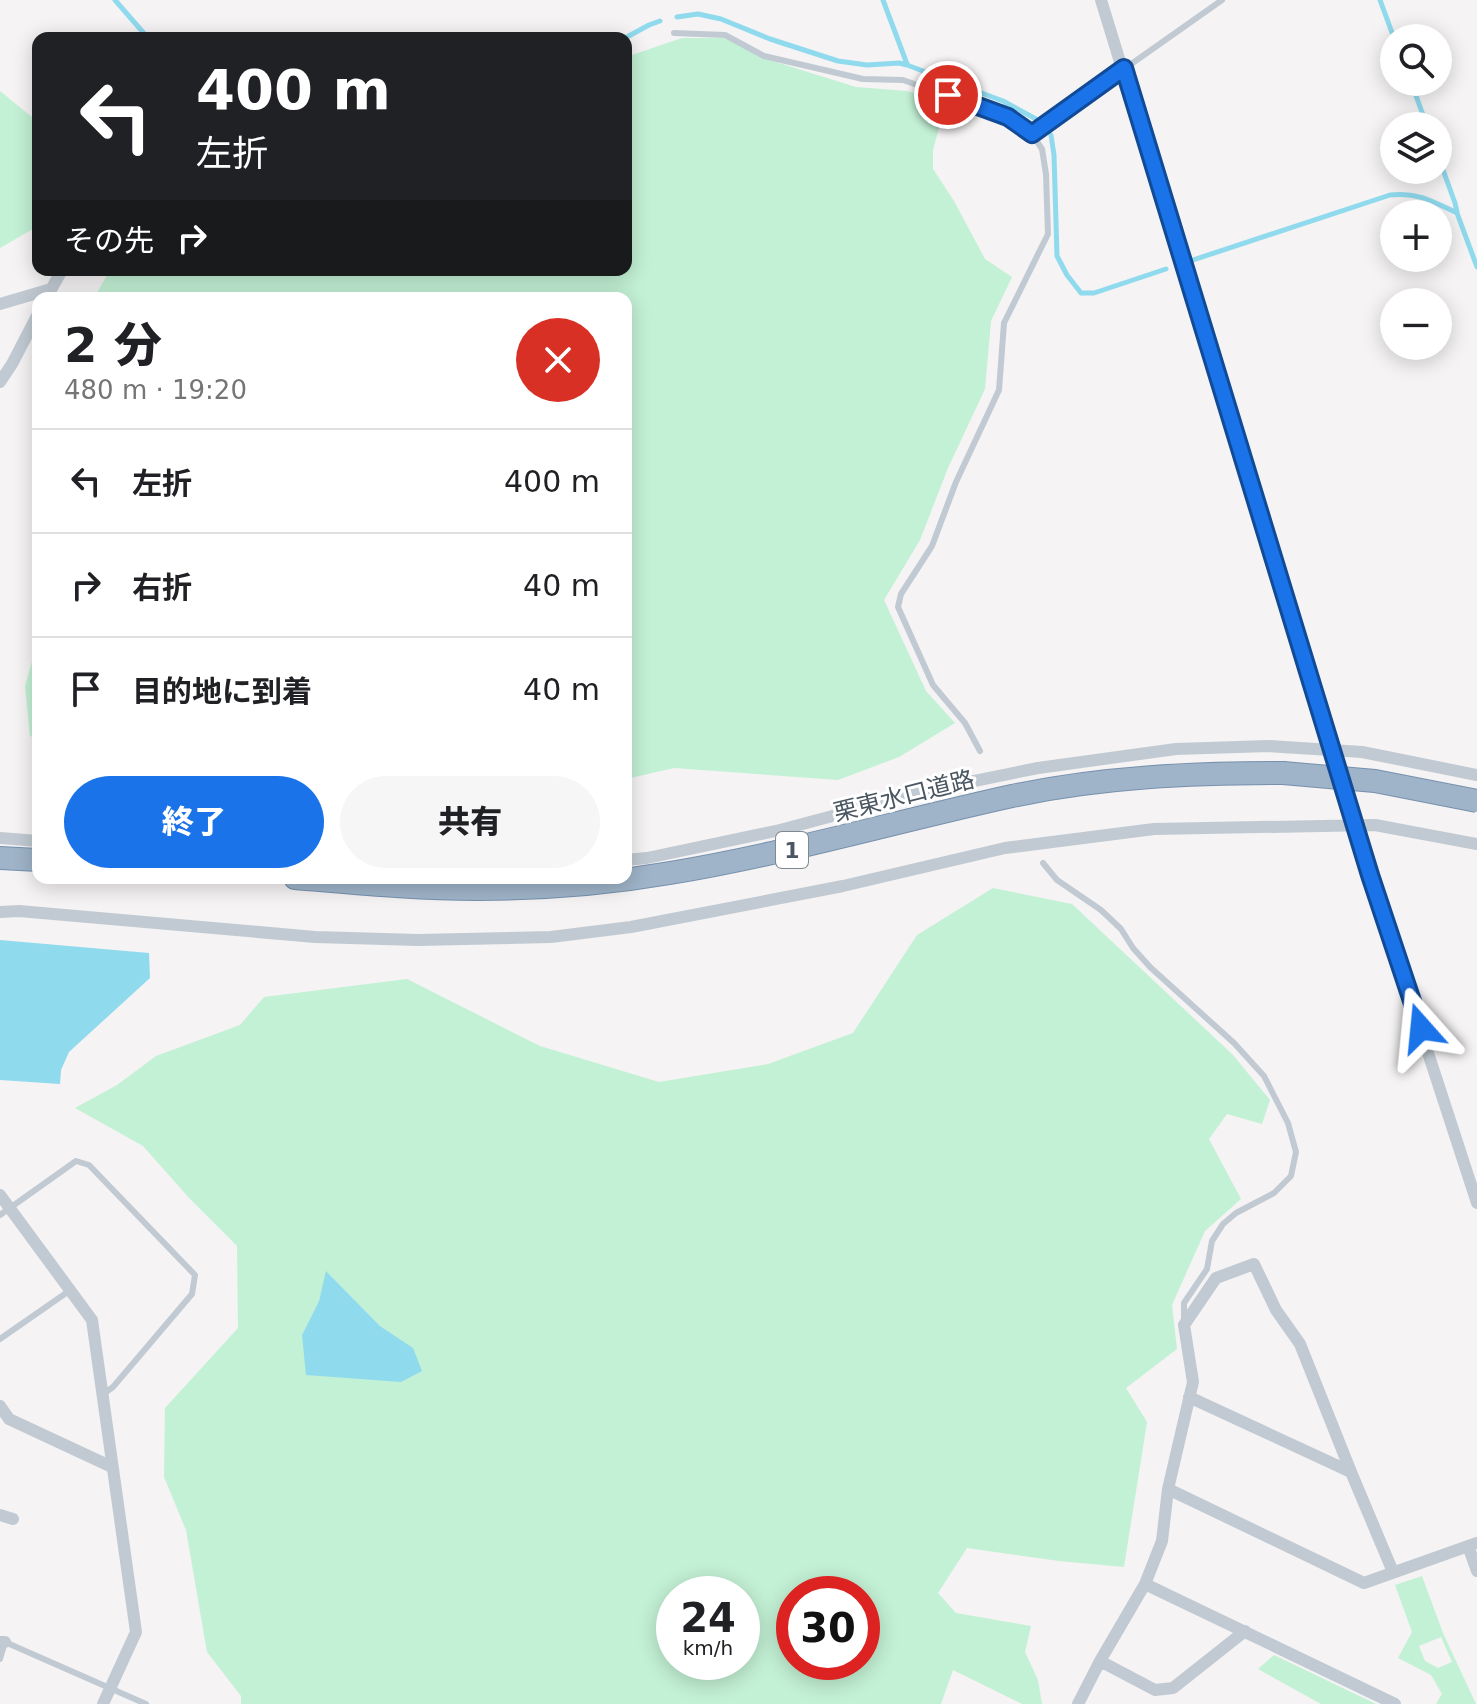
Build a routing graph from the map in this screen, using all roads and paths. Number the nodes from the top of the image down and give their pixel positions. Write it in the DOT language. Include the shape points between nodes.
graph roads {
  1 [pos="1101,0"];
  2 [pos="1222,0"];
  3 [pos="674,33"];
  4 [pos="1124,68"];
  5 [pos="1032,134"];
  6 [pos="32,297"];
  7 [pos="0,304"];
  8 [pos="32,326"];
  9 [pos="0,382"];
  10 [pos="980,751"];
  11 [pos="1332,751"];
  12 [pos="1477,775"];
  13 [pos="1477,801"];
  14 [pos="1355,825"];
  15 [pos="0,838"];
  16 [pos="32,841"];
  17 [pos="1477,844"];
  18 [pos="0,858"];
  19 [pos="632,859"];
  20 [pos="32,860"];
  21 [pos="1043,863"];
  22 [pos="632,878"];
  23 [pos="371,884"];
  24 [pos="584,884"];
  25 [pos="0,912"];
  26 [pos="0,1195"];
  27 [pos="1477,1203"];
  28 [pos="5,1212"];
  29 [pos="70,1290"];
  30 [pos="1184,1325"];
  31 [pos="0,1339"];
  32 [pos="102,1395"];
  33 [pos="1189,1397"];
  34 [pos="0,1406"];
  35 [pos="112,1467"];
  36 [pos="1351,1472"];
  37 [pos="1168,1489"];
  38 [pos="1472,1544"];
  39 [pos="1477,1571"];
  40 [pos="1393,1572"];
  41 [pos="1145,1584"];
  42 [pos="1245,1631"];
  43 [pos="2,1642"];
  44 [pos="0,1659"];
  45 [pos="1100,1661"];
  46 [pos="111,1688"];
  47 [pos="103,1704"];
  48 [pos="146,1704"];
  49 [pos="1078,1704"];
  50 [pos="1395,1704"];
  1 -- 4 [label="street"];
  2 -- 4 [label="lane"];
  3 -- 5 [label="lane" via="725,35 764,56 863,79 903,80 1008,117"];
  4 -- 5 [label="lane"];
  4 -- 11 [label="street"];
  5 -- 10 [label="lane" via="1042,149 1048,234 1004,323 999,390 932,546 898,607 933,685 965,723"];
  6 -- 7 [label="street"];
  8 -- 9 [label="street"];
  11 -- 12 [label="street"];
  11 -- 14 [label="street"];
  11 -- 19 [label="street" via="1268,746 1176,749 1038,768"];
  13 -- 22 [label="highway, 栗東水口道路 / 1, bridge" via="1375,781 1283,773 1144,777 1014,796 792,849"];
  14 -- 17 [label="street"];
  14 -- 25 [label="street" via="1154,829 1005,848 782,898 551,937 315,937"];
  14 -- 27 [label="street"];
  15 -- 16 [label="street"];
  18 -- 20 [label="highway"];
  21 -- 30 [label="lane" via="1057,880 1101,910 1150,967 1234,1043 1264,1076 1288,1123 1296,1152 1291,1176 1274,1193 1223,1224 1212,1241 1207,1269 1184,1303"];
  23 -- 24 [label="highway, 栗東水口道路 / 1, bridge" via="477,889"];
  26 -- 28 [label="street"];
  28 -- 29 [label="street"];
  28 -- 32 [label="lane" via="76,1161 89,1165 195,1275 192,1294"];
  29 -- 31 [label="lane"];
  29 -- 32 [label="street" via="92,1320"];
  30 -- 33 [label="street" via="1193,1382"];
  30 -- 36 [label="street" via="1216,1278 1254,1264 1300,1344"];
  32 -- 35 [label="street"];
  33 -- 36 [label="street"];
  33 -- 37 [label="street"];
  34 -- 35 [label="street" via="9,1419"];
  35 -- 46 [label="street" via="136,1632"];
  36 -- 40 [label="street"];
  37 -- 40 [label="street" via="1364,1583"];
  37 -- 41 [label="street" via="1162,1541"];
  38 -- 39 [label="street"];
  38 -- 40 [label="street"];
  41 -- 42 [label="street"];
  41 -- 45 [label="street"];
  42 -- 45 [label="street" via="1173,1688 1155,1690"];
  42 -- 50 [label="street"];
  43 -- 44 [label="lane"];
  43 -- 46 [label="lane"];
  45 -- 49 [label="street"];
  46 -- 47 [label="street"];
  46 -- 48 [label="lane"];
}
